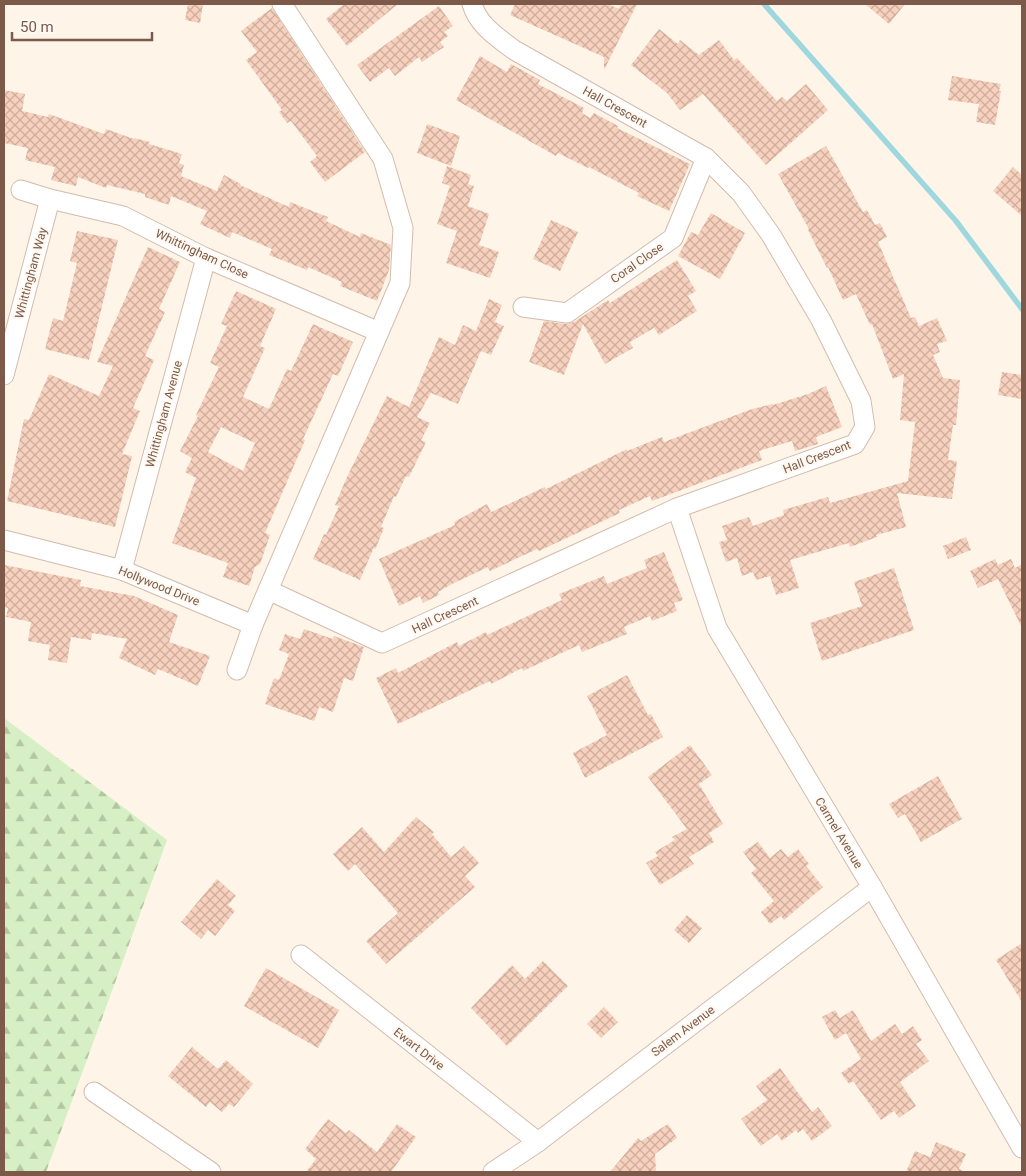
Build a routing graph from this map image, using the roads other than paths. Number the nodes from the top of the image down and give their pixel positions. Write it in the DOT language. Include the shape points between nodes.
graph roads {
  1 [pos="282,4"];
  2 [pos="472,4"];
  3 [pos="706,158"];
  4 [pos="20,190"];
  5 [pos="50,199"];
  6 [pos="206,258"];
  7 [pos="523,307"];
  8 [pos="378,332"];
  9 [pos="4,375"];
  10 [pos="677,508"];
  11 [pos="4,540"];
  12 [pos="122,570"];
  13 [pos="268,590"];
  14 [pos="253,625"];
  15 [pos="237,670"];
  16 [pos="872,887"];
  17 [pos="301,956"];
  18 [pos="94,1092"];
  19 [pos="538,1142"];
  20 [pos="1022,1148"];
  21 [pos="211,1172"];
  22 [pos="493,1172"];
  1 -- 8 [label="street" via="383,158 403,228 400,284"];
  2 -- 3 [label="street, Hall Crescent" via="474,13 490,32 514,50"];
  3 -- 7 [label="street, Coral Close" via="673,238 567,313"];
  3 -- 10 [label="street, Hall Crescent" via="742,193 772,235 861,401 866,427 855,444"];
  4 -- 5 [label="street, Whittingham Close"];
  5 -- 6 [label="street, Whittingham Close" via="123,216"];
  5 -- 9 [label="street, Whittingham Way"];
  6 -- 8 [label="street, Whittingham Close"];
  6 -- 12 [label="street, Whittingham Avenue"];
  8 -- 13 [label="street"];
  10 -- 13 [label="street, Hall Crescent" via="382,643"];
  10 -- 16 [label="street, Carmel Avenue" via="717,628"];
  11 -- 12 [label="street, Hollywood Drive"];
  12 -- 14 [label="street, Hollywood Drive"];
  13 -- 14 [label="street"];
  14 -- 15 [label="street"];
  16 -- 19 [label="street, Salem Avenue"];
  16 -- 20 [label="street, Carmel Avenue"];
  17 -- 19 [label="street, Ewart Drive"];
  18 -- 21 [label="street"];
  19 -- 22 [label="street, Salem Avenue"];
}
